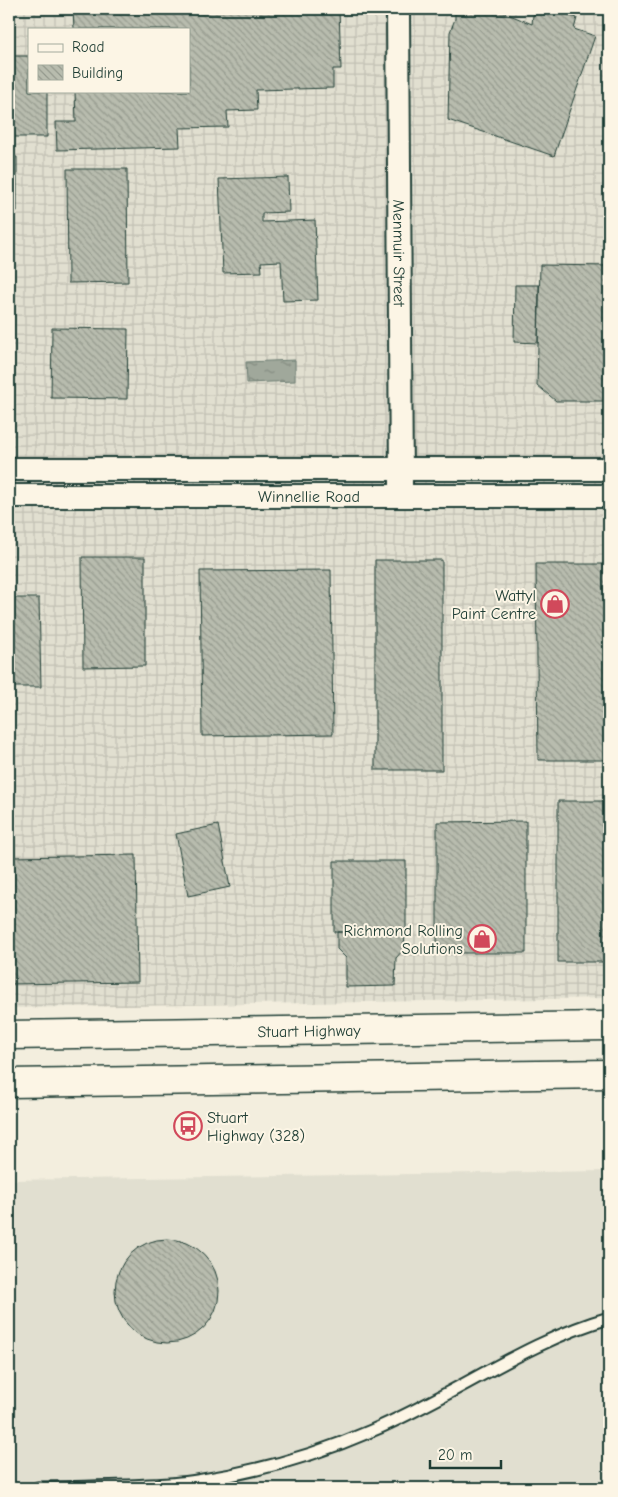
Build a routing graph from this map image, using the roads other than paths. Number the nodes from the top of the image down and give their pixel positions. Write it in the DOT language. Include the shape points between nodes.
graph roads {
  1 [pos="398,9"];
  2 [pos="9,469"];
  3 [pos="401,469"];
  4 [pos="609,469"];
  5 [pos="9,496"];
  6 [pos="401,496"];
  7 [pos="609,496"];
  8 [pos="609,1026"];
  9 [pos="9,1035"];
  10 [pos="609,1074"];
  11 [pos="9,1083"];
  12 [pos="609,1318"];
  13 [pos="167,1486"];
  14 [pos="38,1488"];
  1 -- 3 [label="street, Menmuir Street"];
  2 -- 3 [label="street, Winnellie Road"];
  3 -- 4 [label="street, Winnellie Road"];
  3 -- 6 [label="street, Menmuir Street"];
  5 -- 6 [label="street, Winnellie Road"];
  6 -- 7 [label="street, Winnellie Road"];
  8 -- 9 [label="highway, Stuart Highway"];
  10 -- 11 [label="highway"];
  12 -- 13 [label="lane" via="592,1322 526,1352 370,1432 278,1463"];
  13 -- 14 [label="lane"];
}
